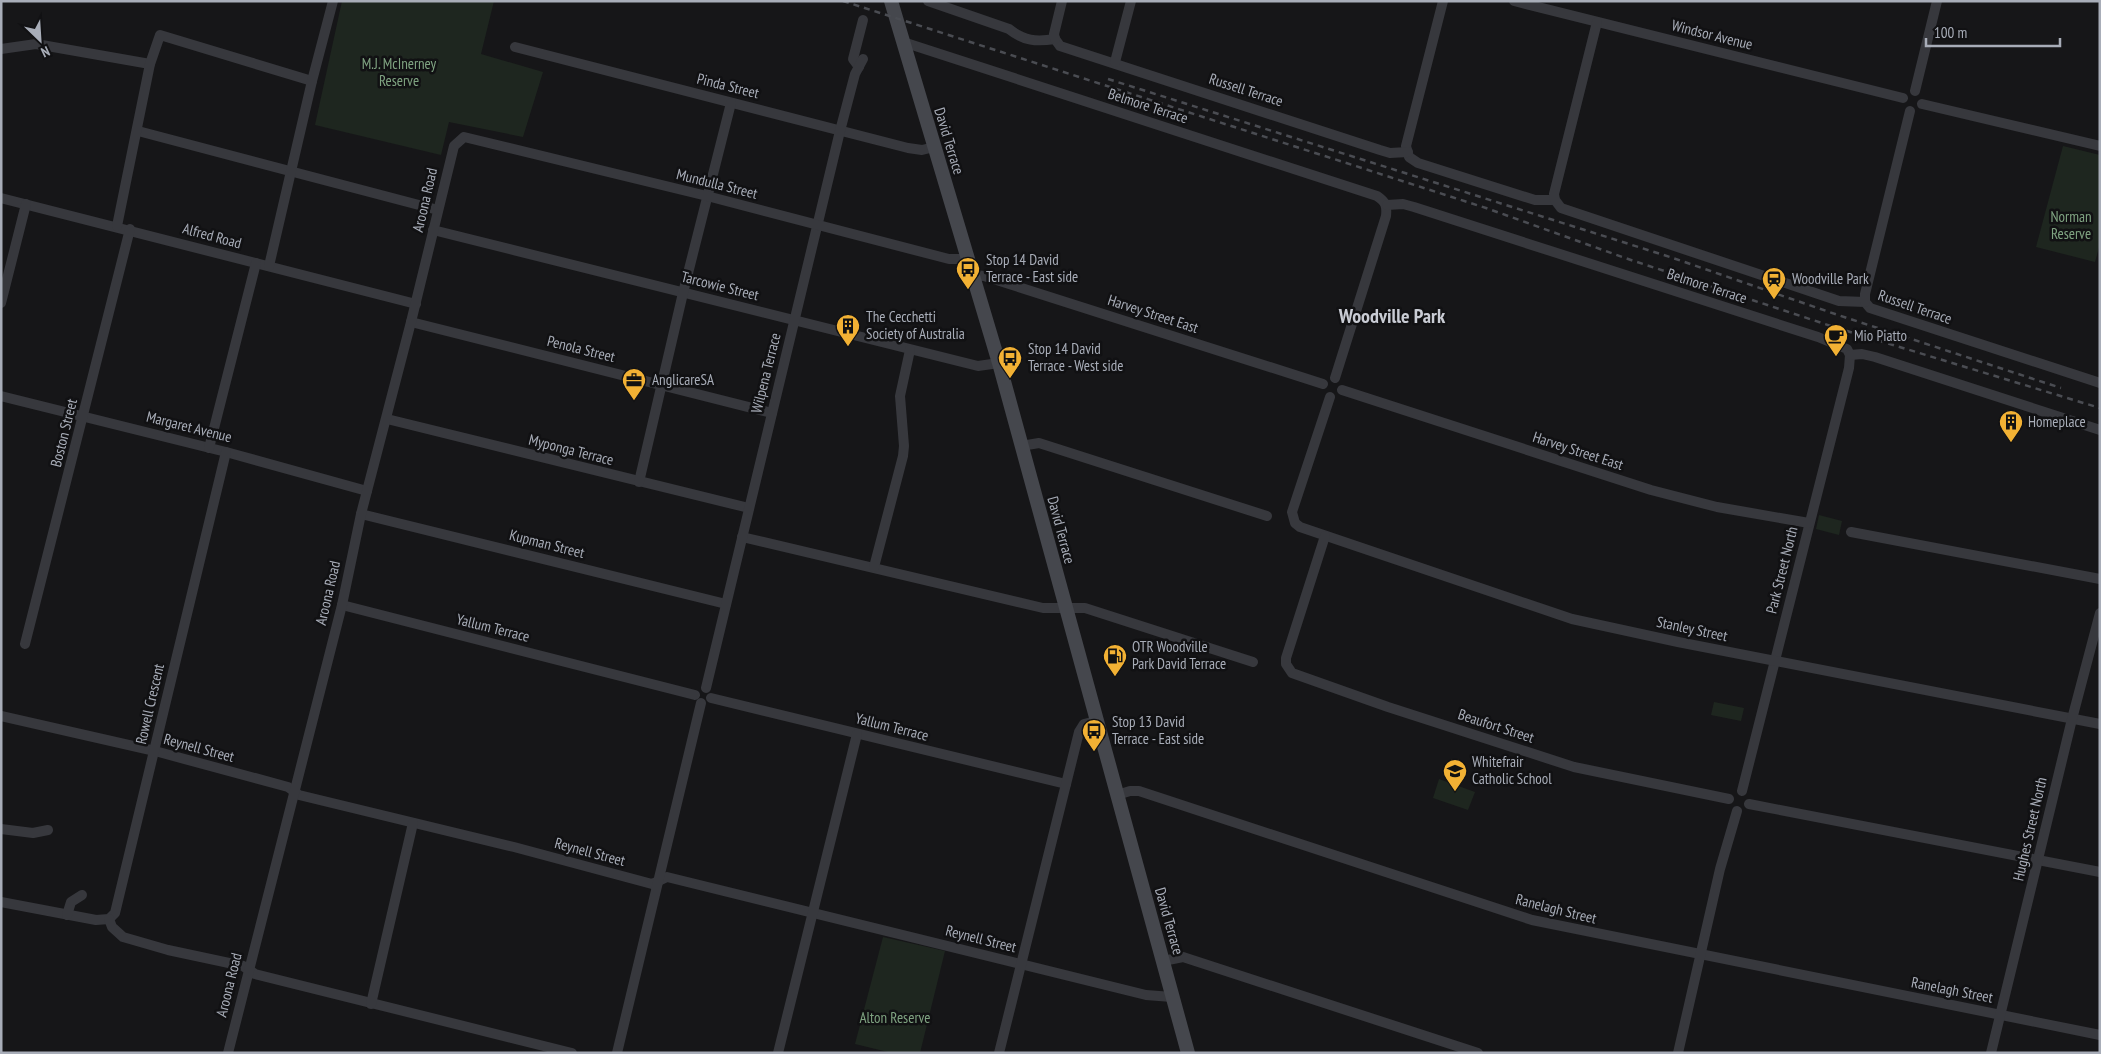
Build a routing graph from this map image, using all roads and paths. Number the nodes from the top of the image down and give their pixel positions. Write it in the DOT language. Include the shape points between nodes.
graph roads {
  1 [pos="333,1"];
  2 [pos="891,1"];
  3 [pos="928,1"];
  4 [pos="1062,1"];
  5 [pos="1131,1"];
  6 [pos="1443,1"];
  7 [pos="1514,1"];
  8 [pos="1937,1"];
  9 [pos="862,20"];
  10 [pos="1597,22"];
  11 [pos="1055,39"];
  12 [pos="903,42"];
  13 [pos="515,47"];
  14 [pos="1,49"];
  15 [pos="1115,62"];
  16 [pos="150,64"];
  17 [pos="312,81"];
  18 [pos="1915,92"];
  19 [pos="1903,98"];
  20 [pos="731,103"];
  21 [pos="1922,104"];
  22 [pos="1910,111"];
  23 [pos="840,130"];
  24 [pos="138,132"];
  25 [pos="458,140"];
  26 [pos="2100,146"];
  27 [pos="934,147"];
  28 [pos="1408,152"];
  29 [pos="293,171"];
  30 [pos="707,196"];
  31 [pos="1555,197"];
  32 [pos="1,198"];
  33 [pos="1385,203"];
  34 [pos="26,204"];
  35 [pos="438,210"];
  36 [pos="818,225"];
  37 [pos="117,226"];
  38 [pos="130,230"];
  39 [pos="433,230"];
  40 [pos="968,259"];
  41 [pos="256,263"];
  42 [pos="269,266"];
  43 [pos="972,275"];
  44 [pos="683,292"];
  45 [pos="1865,302"];
  46 [pos="1,303"];
  47 [pos="416,304"];
  48 [pos="794,321"];
  49 [pos="411,322"];
  50 [pos="910,350"];
  51 [pos="1850,355"];
  52 [pos="999,364"];
  53 [pos="1335,378"];
  54 [pos="2100,383"];
  55 [pos="1323,384"];
  56 [pos="662,385"];
  57 [pos="1342,390"];
  58 [pos="1,396"];
  59 [pos="1330,397"];
  60 [pos="772,413"];
  61 [pos="84,416"];
  62 [pos="386,419"];
  63 [pos="2100,430"];
  64 [pos="1022,446"];
  65 [pos="209,448"];
  66 [pos="226,452"];
  67 [pos="640,482"];
  68 [pos="367,491"];
  69 [pos="749,508"];
  70 [pos="361,514"];
  71 [pos="1267,516"];
  72 [pos="1809,523"];
  73 [pos="1852,532"];
  74 [pos="1325,536"];
  75 [pos="742,537"];
  76 [pos="874,567"];
  77 [pos="2100,579"];
  78 [pos="726,604"];
  79 [pos="342,605"];
  80 [pos="1065,608"];
  81 [pos="2100,613"];
  82 [pos="25,644"];
  83 [pos="1774,661"];
  84 [pos="1253,662"];
  85 [pos="708,693"];
  86 [pos="698,699"];
  87 [pos="1,716"];
  88 [pos="2072,718"];
  89 [pos="1096,720"];
  90 [pos="2100,724"];
  91 [pos="857,734"];
  92 [pos="155,751"];
  93 [pos="1066,784"];
  94 [pos="1742,791"];
  95 [pos="293,792"];
  96 [pos="1116,795"];
  97 [pos="1729,799"];
  98 [pos="1749,804"];
  99 [pos="1737,811"];
  100 [pos="413,823"];
  101 [pos="1,829"];
  102 [pos="48,830"];
  103 [pos="2038,860"];
  104 [pos="2100,872"];
  105 [pos="659,881"];
  106 [pos="82,896"];
  107 [pos="1,902"];
  108 [pos="813,913"];
  109 [pos="67,915"];
  110 [pos="109,919"];
  111 [pos="1701,956"];
  112 [pos="1163,961"];
  113 [pos="1021,964"];
  114 [pos="248,970"];
  115 [pos="1172,997"];
  116 [pos="370,1004"];
  117 [pos="2001,1014"];
  118 [pos="2100,1035"];
  119 [pos="228,1053"];
  120 [pos="572,1053"];
  121 [pos="617,1053"];
  122 [pos="778,1053"];
  123 [pos="999,1053"];
  124 [pos="1188,1053"];
  125 [pos="1478,1053"];
  126 [pos="1678,1053"];
  127 [pos="1991,1053"];
  1 -- 17 [label="street"];
  2 -- 12 [label="main road, David Terrace"];
  3 -- 11 [label="street" via="1009,29 1031,41"];
  4 -- 11 [label="street"];
  5 -- 15 [label="street"];
  6 -- 28 [label="street" via="1406,146"];
  7 -- 10 [label="street, Windsor Avenue"];
  8 -- 18 [label="street"];
  9 -- 23 [label="street, Wilpena Terrace" via="853,59 861,63"];
  10 -- 19 [label="street, Windsor Avenue"];
  10 -- 31 [label="street"];
  11 -- 15 [label="street, Russell Terrace" via="1060,46"];
  12 -- 27 [label="main road, David Terrace"];
  12 -- 33 [label="street, Belmore Terrace" via="1377,196"];
  13 -- 20 [label="street, Pinda Street"];
  14 -- 16 [label="street" via="36,44"];
  15 -- 28 [label="street, Russell Terrace" via="1390,153"];
  16 -- 17 [label="street" via="160,35"];
  16 -- 24 [label="street"];
  17 -- 29 [label="street"];
  18 -- 19 [label="street" via="1908,92"];
  18 -- 21 [label="street" via="1921,95"];
  19 -- 22 [label="street" via="1903,106"];
  20 -- 23 [label="street, Pinda Street"];
  20 -- 30 [label="street"];
  21 -- 22 [label="street" via="1920,109"];
  21 -- 26 [label="street"];
  22 -- 45 [label="street"];
  23 -- 27 [label="street, Pinda Street" via="922,150"];
  23 -- 36 [label="street, Wilpena Terrace"];
  24 -- 29 [label="street"];
  24 -- 37 [label="street"];
  25 -- 30 [label="street, Mundulla Street" via="464,137"];
  25 -- 35 [label="street, Aroona Road"];
  27 -- 40 [label="main road, David Terrace"];
  28 -- 31 [label="street, Russell Terrace" via="1409,158 1418,163 1536,200"];
  29 -- 35 [label="street"];
  29 -- 42 [label="street"];
  30 -- 36 [label="street, Mundulla Street"];
  30 -- 44 [label="street"];
  31 -- 45 [label="street, Russell Terrace" via="1561,208 1839,301"];
  32 -- 34 [label="street, Alfred Road"];
  33 -- 51 [label="street, Belmore Terrace" via="1414,207 1808,334 1847,349"];
  33 -- 53 [label="street" via="1386,216"];
  34 -- 37 [label="street, Alfred Road"];
  34 -- 46 [label="street"];
  35 -- 39 [label="street, Aroona Road"];
  36 -- 40 [label="street, Mundulla Street" via="949,259"];
  36 -- 48 [label="street, Wilpena Terrace"];
  37 -- 38 [label="street, Alfred Road"];
  38 -- 41 [label="street, Alfred Road"];
  38 -- 61 [label="street, Boston Street"];
  39 -- 44 [label="street, Tarcowie Street"];
  39 -- 47 [label="street, Aroona Road"];
  40 -- 43 [label="main road, David Terrace"];
  41 -- 42 [label="street, Alfred Road"];
  41 -- 65 [label="street"];
  42 -- 47 [label="street, Alfred Road"];
  43 -- 52 [label="main road, David Terrace"];
  43 -- 55 [label="street, Harvey Street East" via="984,276"];
  44 -- 48 [label="street, Tarcowie Street"];
  44 -- 56 [label="street"];
  45 -- 54 [label="street, Russell Terrace" via="1870,308"];
  47 -- 49 [label="street, Aroona Road"];
  48 -- 50 [label="street, Tarcowie Street"];
  48 -- 60 [label="street, Wilpena Terrace"];
  49 -- 56 [label="street, Penola Street"];
  49 -- 62 [label="street, Aroona Road"];
  50 -- 52 [label="street, Tarcowie Street" via="978,366"];
  50 -- 76 [label="street" via="900,396 904,451"];
  51 -- 63 [label="street, Belmore Terrace" via="1862,354"];
  51 -- 72 [label="street, Park Street North"];
  52 -- 64 [label="main road, David Terrace"];
  53 -- 55 [label="street" via="1328,378"];
  53 -- 57 [label="street" via="1341,381"];
  55 -- 59 [label="street" via="1323,392"];
  56 -- 60 [label="street, Penola Street"];
  56 -- 67 [label="street"];
  57 -- 59 [label="street" via="1340,395"];
  57 -- 72 [label="street, Harvey Street East" via="1651,490 1717,507"];
  58 -- 61 [label="street, Margaret Avenue"];
  59 -- 74 [label="street, Stanley Street" via="1294,506 1293,518 1300,528"];
  60 -- 69 [label="street, Wilpena Terrace"];
  61 -- 65 [label="street, Margaret Avenue"];
  61 -- 82 [label="street, Boston Street"];
  62 -- 67 [label="street, Myponga Terrace"];
  62 -- 68 [label="street, Aroona Road"];
  64 -- 71 [label="street" via="1039,443"];
  64 -- 80 [label="main road, David Terrace"];
  65 -- 66 [label="street, Margaret Avenue"];
  66 -- 68 [label="street, Margaret Avenue"];
  66 -- 92 [label="street, Rowell Crescent"];
  67 -- 69 [label="street, Myponga Terrace"];
  68 -- 70 [label="street, Aroona Road"];
  69 -- 75 [label="street, Wilpena Terrace"];
  70 -- 78 [label="street, Kupman Street"];
  70 -- 79 [label="street, Aroona Road"];
  72 -- 83 [label="street, Park Street North"];
  73 -- 77 [label="street"];
  74 -- 83 [label="street, Stanley Street" via="1572,619"];
  74 -- 97 [label="street, Beaufort Street" via="1286,658 1289,669 1296,675 1574,767"];
  75 -- 76 [label="street"];
  75 -- 78 [label="street, Wilpena Terrace"];
  76 -- 80 [label="street" via="1043,608"];
  78 -- 85 [label="street, Wilpena Terrace"];
  79 -- 86 [label="street, Yallum Terrace"];
  79 -- 95 [label="street, Aroona Road"];
  80 -- 84 [label="street" via="1085,608"];
  80 -- 89 [label="main road, David Terrace"];
  81 -- 88 [label="street, Hughes Street North"];
  83 -- 88 [label="street, Stanley Street"];
  83 -- 94 [label="street, Park Street North"];
  85 -- 86 [label="street" via="706,703"];
  85 -- 91 [label="street, Yallum Terrace"];
  86 -- 105 [label="street"];
  87 -- 92 [label="street, Reynell Street"];
  88 -- 90 [label="street, Stanley Street"];
  88 -- 103 [label="street, Hughes Street North"];
  89 -- 93 [label="street" via="1081,728"];
  89 -- 96 [label="main road, David Terrace"];
  91 -- 93 [label="street, Yallum Terrace"];
  91 -- 108 [label="street"];
  92 -- 95 [label="street, Reynell Street" via="288,787"];
  92 -- 110 [label="street, Rowell Crescent" via="115,913"];
  93 -- 113 [label="street"];
  94 -- 97 [label="street" via="1735,792"];
  94 -- 98 [label="street" via="1748,796"];
  95 -- 100 [label="street, Reynell Street"];
  95 -- 114 [label="street, Aroona Road"];
  96 -- 111 [label="street, Ranelagh Street" via="1139,791 1532,920"];
  96 -- 112 [label="main road, David Terrace"];
  97 -- 99 [label="street" via="1730,806"];
  98 -- 99 [label="street"];
  98 -- 103 [label="street"];
  99 -- 111 [label="street"];
  100 -- 105 [label="street, Reynell Street" via="652,884"];
  100 -- 116 [label="street"];
  101 -- 102 [label="street" via="33,833"];
  103 -- 104 [label="street"];
  103 -- 117 [label="street, Hughes Street North"];
  105 -- 108 [label="street, Reynell Street" via="667,877"];
  105 -- 121 [label="street"];
  106 -- 109 [label="street" via="71,902"];
  107 -- 109 [label="street"];
  108 -- 113 [label="street, Reynell Street"];
  108 -- 122 [label="street"];
  109 -- 110 [label="street"];
  110 -- 114 [label="street" via="112,927 123,937 243,966"];
  111 -- 117 [label="street, Ranelagh Street"];
  111 -- 126 [label="street"];
  112 -- 115 [label="main road, David Terrace"];
  112 -- 125 [label="street" via="1184,957"];
  113 -- 115 [label="street, Reynell Street" via="1146,995"];
  113 -- 123 [label="street"];
  114 -- 116 [label="street"];
  114 -- 119 [label="street, Aroona Road"];
  115 -- 124 [label="main road, David Terrace"];
  116 -- 120 [label="street"];
  117 -- 118 [label="street, Ranelagh Street"];
  117 -- 127 [label="street, Hughes Street North"];
}
